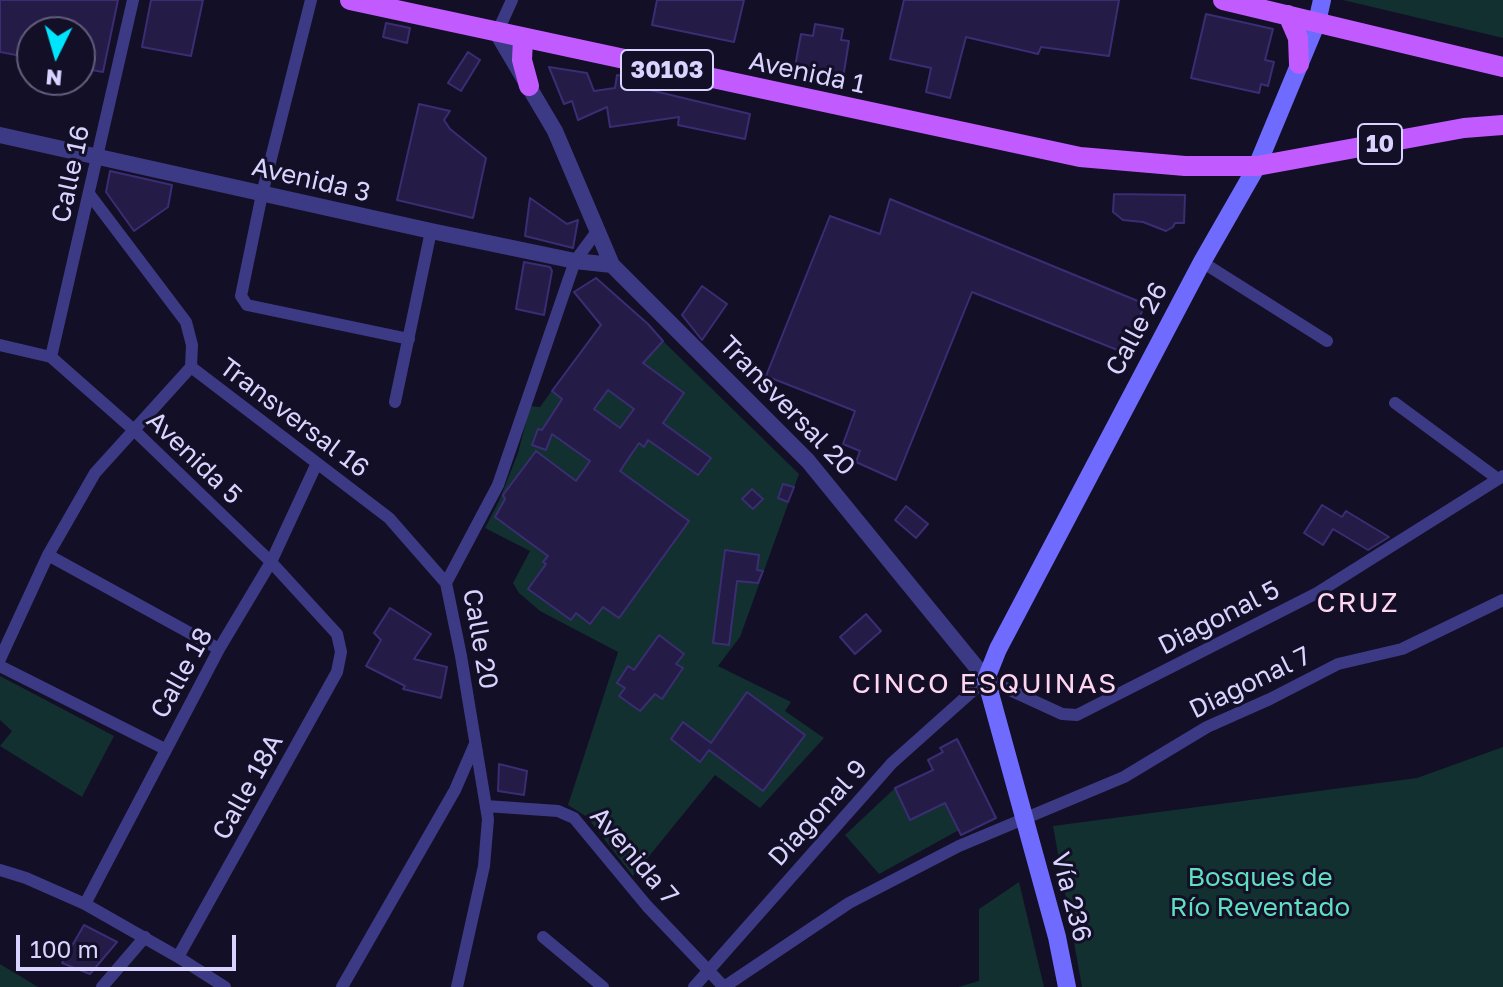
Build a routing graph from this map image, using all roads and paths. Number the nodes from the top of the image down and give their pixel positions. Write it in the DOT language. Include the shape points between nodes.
graph roads {
  1 [pos="133,0"];
  2 [pos="311,0"];
  3 [pos="350,0"];
  4 [pos="512,0"];
  5 [pos="1223,0"];
  6 [pos="1322,0"];
  7 [pos="1288,15"];
  8 [pos="1317,22"];
  9 [pos="497,33"];
  10 [pos="523,39"];
  11 [pos="1299,64"];
  12 [pos="1503,67"];
  13 [pos="529,86"];
  14 [pos="1503,125"];
  15 [pos="0,135"];
  16 [pos="98,157"];
  17 [pos="1257,166"];
  18 [pos="262,194"];
  19 [pos="90,195"];
  20 [pos="598,230"];
  21 [pos="431,231"];
  22 [pos="575,261"];
  23 [pos="1202,262"];
  24 [pos="612,265"];
  25 [pos="409,339"];
  26 [pos="1327,341"];
  27 [pos="0,345"];
  28 [pos="51,357"];
  29 [pos="191,367"];
  30 [pos="395,402"];
  31 [pos="1395,403"];
  32 [pos="135,431"];
  33 [pos="317,463"];
  34 [pos="1500,478"];
  35 [pos="48,555"];
  36 [pos="271,562"];
  37 [pos="446,583"];
  38 [pos="1503,600"];
  39 [pos="337,634"];
  40 [pos="219,649"];
  41 [pos="0,659"];
  42 [pos="0,666"];
  43 [pos="986,679"];
  44 [pos="476,740"];
  45 [pos="165,749"];
  46 [pos="486,806"];
  47 [pos="1023,821"];
  48 [pos="0,870"];
  49 [pos="85,904"];
  50 [pos="145,937"];
  51 [pos="543,937"];
  52 [pos="178,957"];
  53 [pos="706,971"];
  54 [pos="102,987"];
  55 [pos="225,987"];
  56 [pos="342,987"];
  57 [pos="457,987"];
  58 [pos="603,987"];
  59 [pos="694,987"];
  60 [pos="724,987"];
  61 [pos="1067,987"];
  1 -- 16 [label="street, Calle 16"];
  2 -- 18 [label="street"];
  3 -- 9 [label="main road, Avenida 1 / 30103"];
  4 -- 9 [label="street"];
  5 -- 7 [label="main road"];
  6 -- 8 [label="main road, Calle 26"];
  7 -- 8 [label="main road"];
  7 -- 11 [label="main road" via="1298,38"];
  8 -- 11 [label="main road, Calle 26"];
  8 -- 12 [label="main road"];
  9 -- 10 [label="main road, Avenida 1 / 30103"];
  9 -- 13 [label="street, Transversal 20"];
  10 -- 13 [label="main road"];
  10 -- 17 [label="main road, Avenida 1 / 30103" via="1080,157"];
  11 -- 17 [label="main road, Calle 26"];
  13 -- 20 [label="street, Transversal 20" via="555,131"];
  14 -- 17 [label="main road, 10"];
  15 -- 16 [label="street, Avenida 3"];
  16 -- 18 [label="street, Avenida 3"];
  16 -- 19 [label="street, Calle 16"];
  17 -- 23 [label="main road, Calle 26"];
  18 -- 21 [label="street, Avenida 3"];
  18 -- 25 [label="street" via="242,283 247,305"];
  19 -- 28 [label="street, Calle 16"];
  19 -- 29 [label="street, Transversal 16" via="186,322"];
  20 -- 22 [label="street, Calle 20"];
  20 -- 24 [label="street, Transversal 20"];
  21 -- 22 [label="street, Avenida 3"];
  21 -- 25 [label="street"];
  22 -- 24 [label="street, Avenida 3"];
  22 -- 37 [label="street, Calle 20" via="498,485"];
  23 -- 26 [label="street"];
  23 -- 43 [label="main road, Calle 26"];
  24 -- 43 [label="street, Transversal 20" via="808,461"];
  25 -- 30 [label="street"];
  27 -- 28 [label="street, Avenida 5"];
  28 -- 32 [label="street, Avenida 5"];
  29 -- 32 [label="street"];
  29 -- 33 [label="street, Transversal 16"];
  31 -- 34 [label="street"];
  32 -- 35 [label="street" via="95,473"];
  32 -- 36 [label="street, Avenida 5"];
  33 -- 36 [label="street, Calle 18"];
  33 -- 37 [label="street, Transversal 16" via="389,518"];
  34 -- 43 [label="street, Diagonal 5" via="1317,593 1077,715 1062,714"];
  35 -- 40 [label="street"];
  35 -- 41 [label="street"];
  36 -- 39 [label="street, Avenida 5"];
  36 -- 40 [label="street, Calle 18"];
  37 -- 44 [label="street, Calle 20"];
  38 -- 47 [label="street, Diagonal 7" via="1402,649 1338,664 1207,727 1124,777"];
  39 -- 52 [label="street, Calle 18A" via="337,672"];
  40 -- 45 [label="street, Calle 18"];
  42 -- 45 [label="street"];
  43 -- 47 [label="main road, Transversal 20"];
  43 -- 53 [label="street, Diagonal 9" via="892,763"];
  44 -- 46 [label="street, Calle 20"];
  44 -- 56 [label="street" via="455,790"];
  45 -- 49 [label="street, Calle 18"];
  46 -- 53 [label="street, Avenida 7" via="547,810 574,818"];
  46 -- 57 [label="street, Calle 20" via="484,866"];
  47 -- 60 [label="street, Diagonal 7" via="959,846 849,903"];
  47 -- 61 [label="main road, Vía 236"];
  48 -- 49 [label="street"];
  49 -- 50 [label="street"];
  50 -- 52 [label="street"];
  50 -- 54 [label="street"];
  51 -- 58 [label="street"];
  52 -- 55 [label="street"];
  53 -- 59 [label="street, Diagonal 9"];
  53 -- 60 [label="street, Avenida 7"];
}
